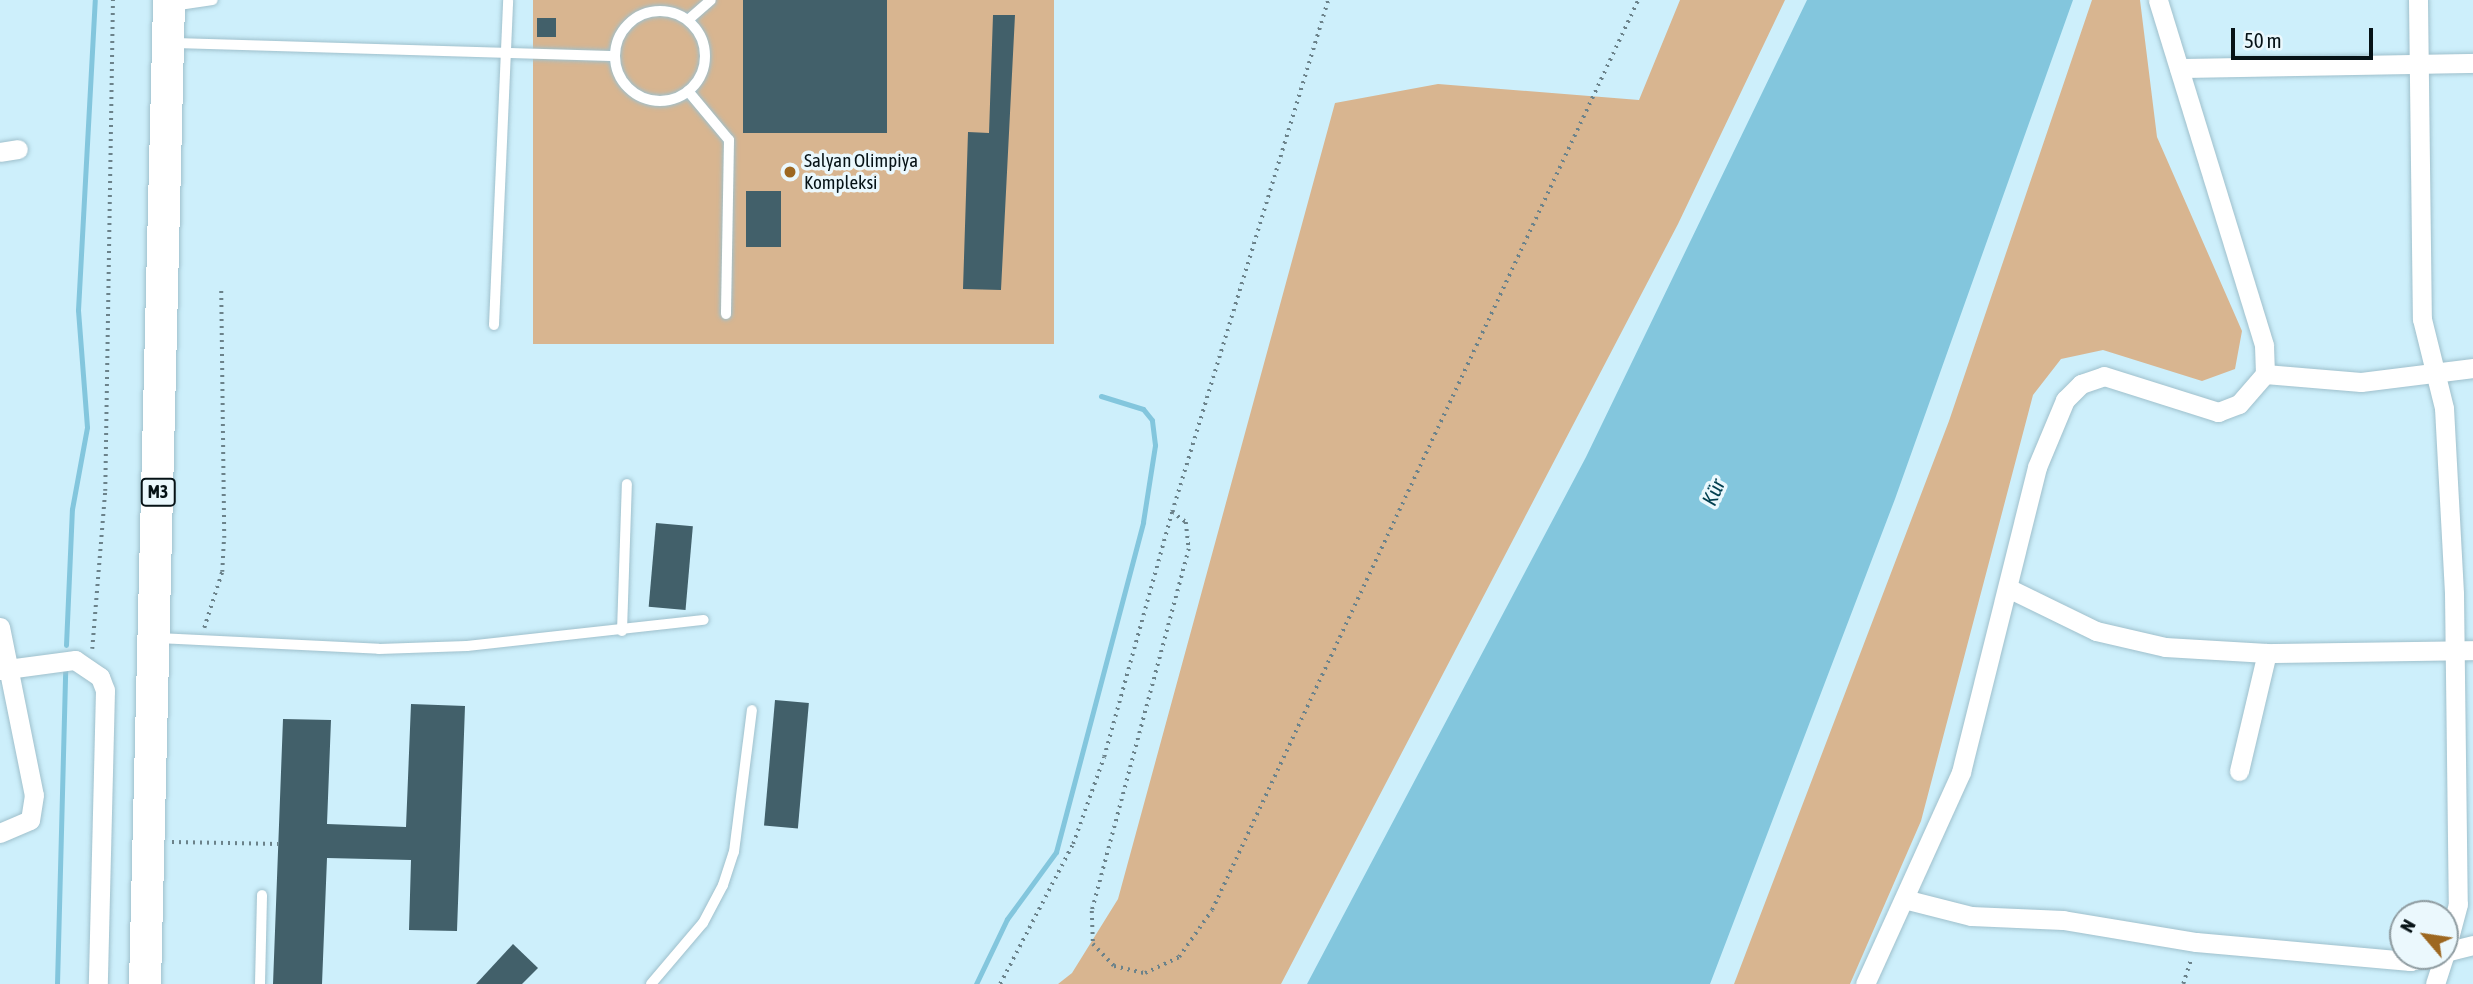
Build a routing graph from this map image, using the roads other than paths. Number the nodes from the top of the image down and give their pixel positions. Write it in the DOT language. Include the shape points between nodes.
graph roads {
  1 [pos="213,0"];
  2 [pos="508,0"];
  3 [pos="711,0"];
  4 [pos="2158,0"];
  5 [pos="2418,0"];
  6 [pos="169,3"];
  7 [pos="688,20"];
  8 [pos="168,43"];
  9 [pos="506,52"];
  10 [pos="614,56"];
  11 [pos="2473,63"];
  12 [pos="2417,65"];
  13 [pos="2179,68"];
  14 [pos="688,91"];
  15 [pos="726,314"];
  16 [pos="494,325"];
  17 [pos="2473,368"];
  18 [pos="2435,373"];
  19 [pos="2265,374"];
  20 [pos="627,484"];
  21 [pos="2008,588"];
  22 [pos="704,620"];
  23 [pos="0,627"];
  24 [pos="622,631"];
  25 [pos="154,638"];
  26 [pos="2464,650"];
  27 [pos="2267,653"];
  28 [pos="5,669"];
  29 [pos="752,710"];
  30 [pos="2239,771"];
  31 [pos="0,833"];
  32 [pos="262,895"];
  33 [pos="1908,900"];
  34 [pos="2458,900"];
  35 [pos="2389,959"];
  36 [pos="98,984"];
  37 [pos="145,984"];
  38 [pos="260,984"];
  39 [pos="651,984"];
  40 [pos="1865,984"];
  1 -- 6 [label="lane"];
  2 -- 9 [label="lane"];
  3 -- 7 [label="lane"];
  4 -- 13 [label="street"];
  5 -- 12 [label="street"];
  6 -- 8 [label="main road, M3"];
  7 -- 10 [label="lane" via="661,10 640,15 624,29"];
  7 -- 14 [label="lane" via="705,56"];
  8 -- 9 [label="lane"];
  8 -- 25 [label="main road, M3"];
  9 -- 10 [label="lane"];
  9 -- 16 [label="lane"];
  10 -- 14 [label="lane" via="623,83 640,96 661,101"];
  11 -- 12 [label="street"];
  12 -- 13 [label="street"];
  12 -- 18 [label="street" via="2422,319"];
  13 -- 19 [label="street" via="2264,345"];
  14 -- 15 [label="lane" via="729,140"];
  17 -- 18 [label="street"];
  18 -- 19 [label="street" via="2322,383"];
  18 -- 26 [label="street" via="2444,408"];
  19 -- 21 [label="street" via="2239,404 2218,412 2124,378 2081,384 2046,435"];
  20 -- 24 [label="lane"];
  21 -- 27 [label="street" via="2124,641"];
  21 -- 33 [label="street" via="1961,772"];
  22 -- 24 [label="lane"];
  23 -- 28 [label="street"];
  24 -- 25 [label="lane" via="379,649"];
  25 -- 37 [label="main road, M3"];
  26 -- 27 [label="street"];
  26 -- 34 [label="street"];
  27 -- 30 [label="street"];
  28 -- 31 [label="street" via="34,808 23,827"];
  28 -- 36 [label="street" via="54,659 90,668 107,701"];
  29 -- 39 [label="lane" via="734,852 723,885 703,922"];
  32 -- 38 [label="lane"];
  33 -- 35 [label="street" via="1971,916 2063,920 2196,942"];
  33 -- 40 [label="street"];
}
